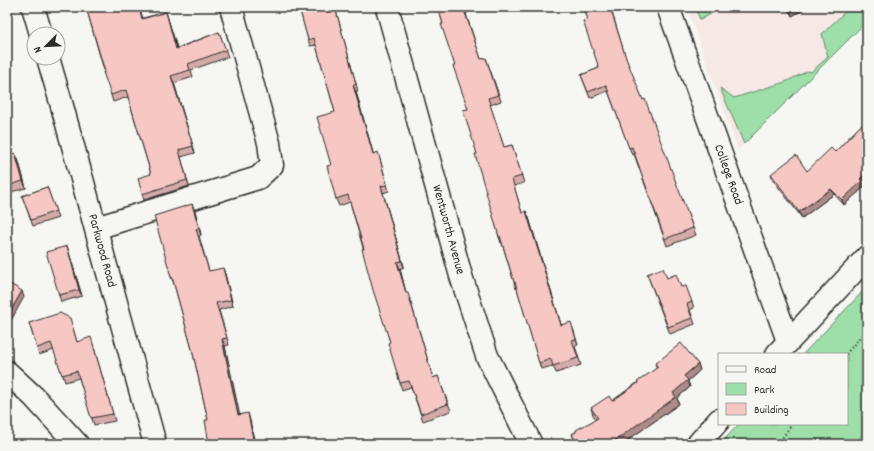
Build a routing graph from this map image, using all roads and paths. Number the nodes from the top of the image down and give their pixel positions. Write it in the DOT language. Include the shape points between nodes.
graph roads {
  1 [pos="33,7"];
  2 [pos="231,7"];
  3 [pos="387,7"];
  4 [pos="668,7"];
  5 [pos="39,26"];
  6 [pos="50,66"];
  7 [pos="96,228"];
  8 [pos="867,257"];
  9 [pos="867,329"];
  10 [pos="782,348"];
  11 [pos="847,353"];
  12 [pos="7,372"];
  13 [pos="718,421"];
  14 [pos="791,425"];
  15 [pos="77,444"];
  16 [pos="154,444"];
  17 [pos="531,444"];
  18 [pos="698,444"];
  19 [pos="778,444"];
  1 -- 5 [label="street"];
  2 -- 7 [label="street" via="269,143 272,165 258,178"];
  3 -- 17 [label="street, Wentworth Avenue" via="460,276 487,356"];
  4 -- 10 [label="street, College Road"];
  6 -- 7 [label="street, Parkwood Road"];
  7 -- 16 [label="street, Parkwood Road"];
  8 -- 10 [label="street"];
  9 -- 11 [label="path"];
  12 -- 15 [label="street"];
  13 -- 18 [label="street"];
  14 -- 19 [label="path"];
}
